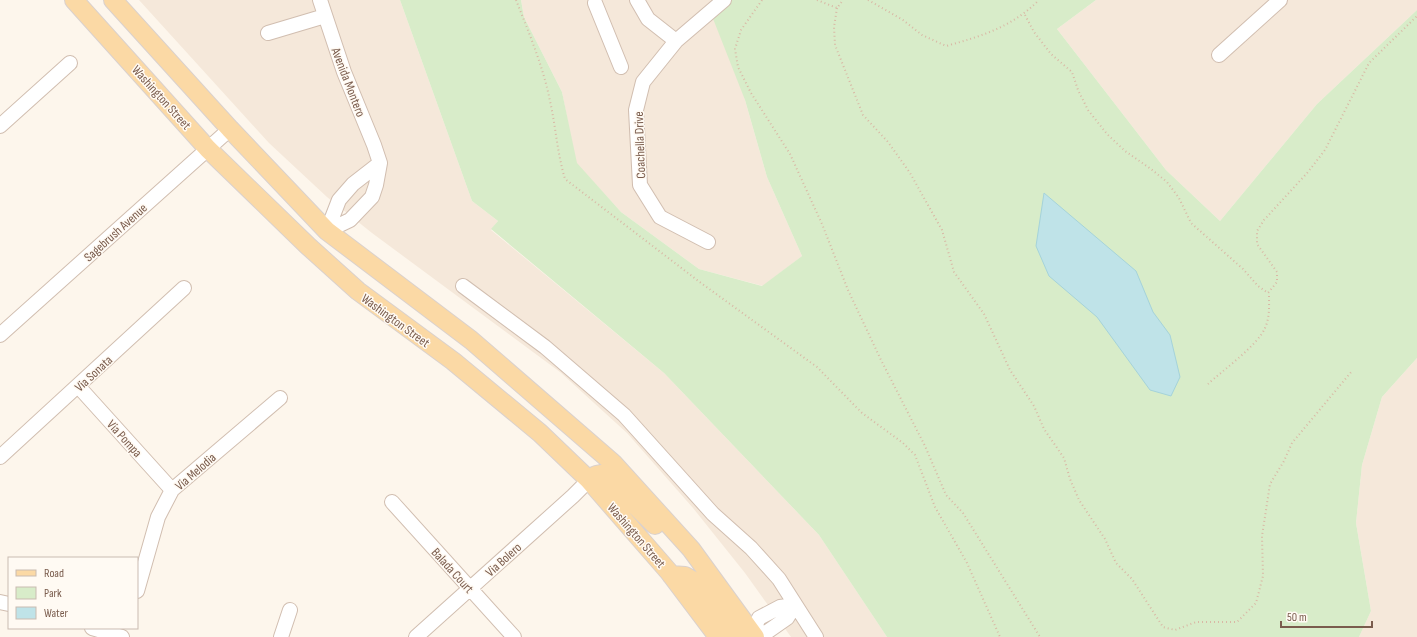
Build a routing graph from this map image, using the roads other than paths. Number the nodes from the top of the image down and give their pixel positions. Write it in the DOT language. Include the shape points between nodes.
graph roads {
  1 [pos="74,0"];
  2 [pos="113,0"];
  3 [pos="320,0"];
  4 [pos="637,0"];
  5 [pos="724,0"];
  6 [pos="1280,0"];
  7 [pos="597,1"];
  8 [pos="325,16"];
  9 [pos="268,33"];
  10 [pos="676,41"];
  11 [pos="1219,55"];
  12 [pos="70,63"];
  13 [pos="621,67"];
  14 [pos="0,126"];
  15 [pos="230,129"];
  16 [pos="208,149"];
  17 [pos="380,164"];
  18 [pos="346,192"];
  19 [pos="363,206"];
  20 [pos="327,231"];
  21 [pos="708,242"];
  22 [pos="463,286"];
  23 [pos="184,288"];
  24 [pos="0,335"];
  25 [pos="78,386"];
  26 [pos="280,398"];
  27 [pos="0,457"];
  28 [pos="588,480"];
  29 [pos="172,490"];
  30 [pos="392,502"];
  31 [pos="671,528"];
  32 [pos="671,575"];
  33 [pos="138,587"];
  34 [pos="470,588"];
  35 [pos="795,605"];
  36 [pos="290,610"];
  37 [pos="95,629"];
  38 [pos="747,636"];
  39 [pos="123,637"];
  40 [pos="281,637"];
  41 [pos="416,637"];
  42 [pos="514,637"];
  43 [pos="718,637"];
  44 [pos="816,637"];
  1 -- 16 [label="main road, Washington Street"];
  2 -- 15 [label="main road"];
  3 -- 8 [label="street, Avenida Montero"];
  4 -- 10 [label="street" via="648,19"];
  5 -- 10 [label="street, Coachella Drive"];
  6 -- 11 [label="street"];
  7 -- 13 [label="street"];
  8 -- 9 [label="street"];
  8 -- 17 [label="street, Avenida Montero"];
  10 -- 21 [label="street, Coachella Drive" via="643,82 636,110 640,185 660,217"];
  12 -- 14 [label="street"];
  15 -- 16 [label="street, Sagebrush Avenue"];
  15 -- 20 [label="main road"];
  16 -- 24 [label="street, Sagebrush Avenue"];
  16 -- 28 [label="main road, Washington Street" via="358,291 453,361 540,433"];
  17 -- 18 [label="street"];
  17 -- 19 [label="street, Avenida Montero" via="372,197"];
  18 -- 19 [label="street"];
  18 -- 20 [label="street" via="339,200"];
  19 -- 20 [label="street, Avenida Montero" via="350,220"];
  20 -- 31 [label="main road" via="482,350 613,463"];
  22 -- 35 [label="street" via="545,347 624,416 713,514 751,548 778,579"];
  23 -- 25 [label="street, Via Sonata"];
  25 -- 27 [label="street, Via Sonata"];
  25 -- 29 [label="street, Via Pompa"];
  26 -- 29 [label="street, Via Melodia"];
  28 -- 31 [label="main road" via="596,474 601,474 653,525"];
  28 -- 32 [label="main road, Washington Street"];
  28 -- 34 [label="street, Via Bolero"];
  29 -- 33 [label="street, Via Melodia" via="158,517"];
  30 -- 34 [label="street, Balada Court"];
  31 -- 38 [label="main road" via="691,550"];
  32 -- 38 [label="main road" via="685,576 694,581"];
  32 -- 43 [label="main road, Washington Street"];
  34 -- 41 [label="street, Via Bolero"];
  34 -- 42 [label="street, Balada Court"];
  35 -- 38 [label="street" via="786,618 767,632"];
  35 -- 44 [label="street"];
  36 -- 40 [label="street"];
  37 -- 39 [label="street"];
}
